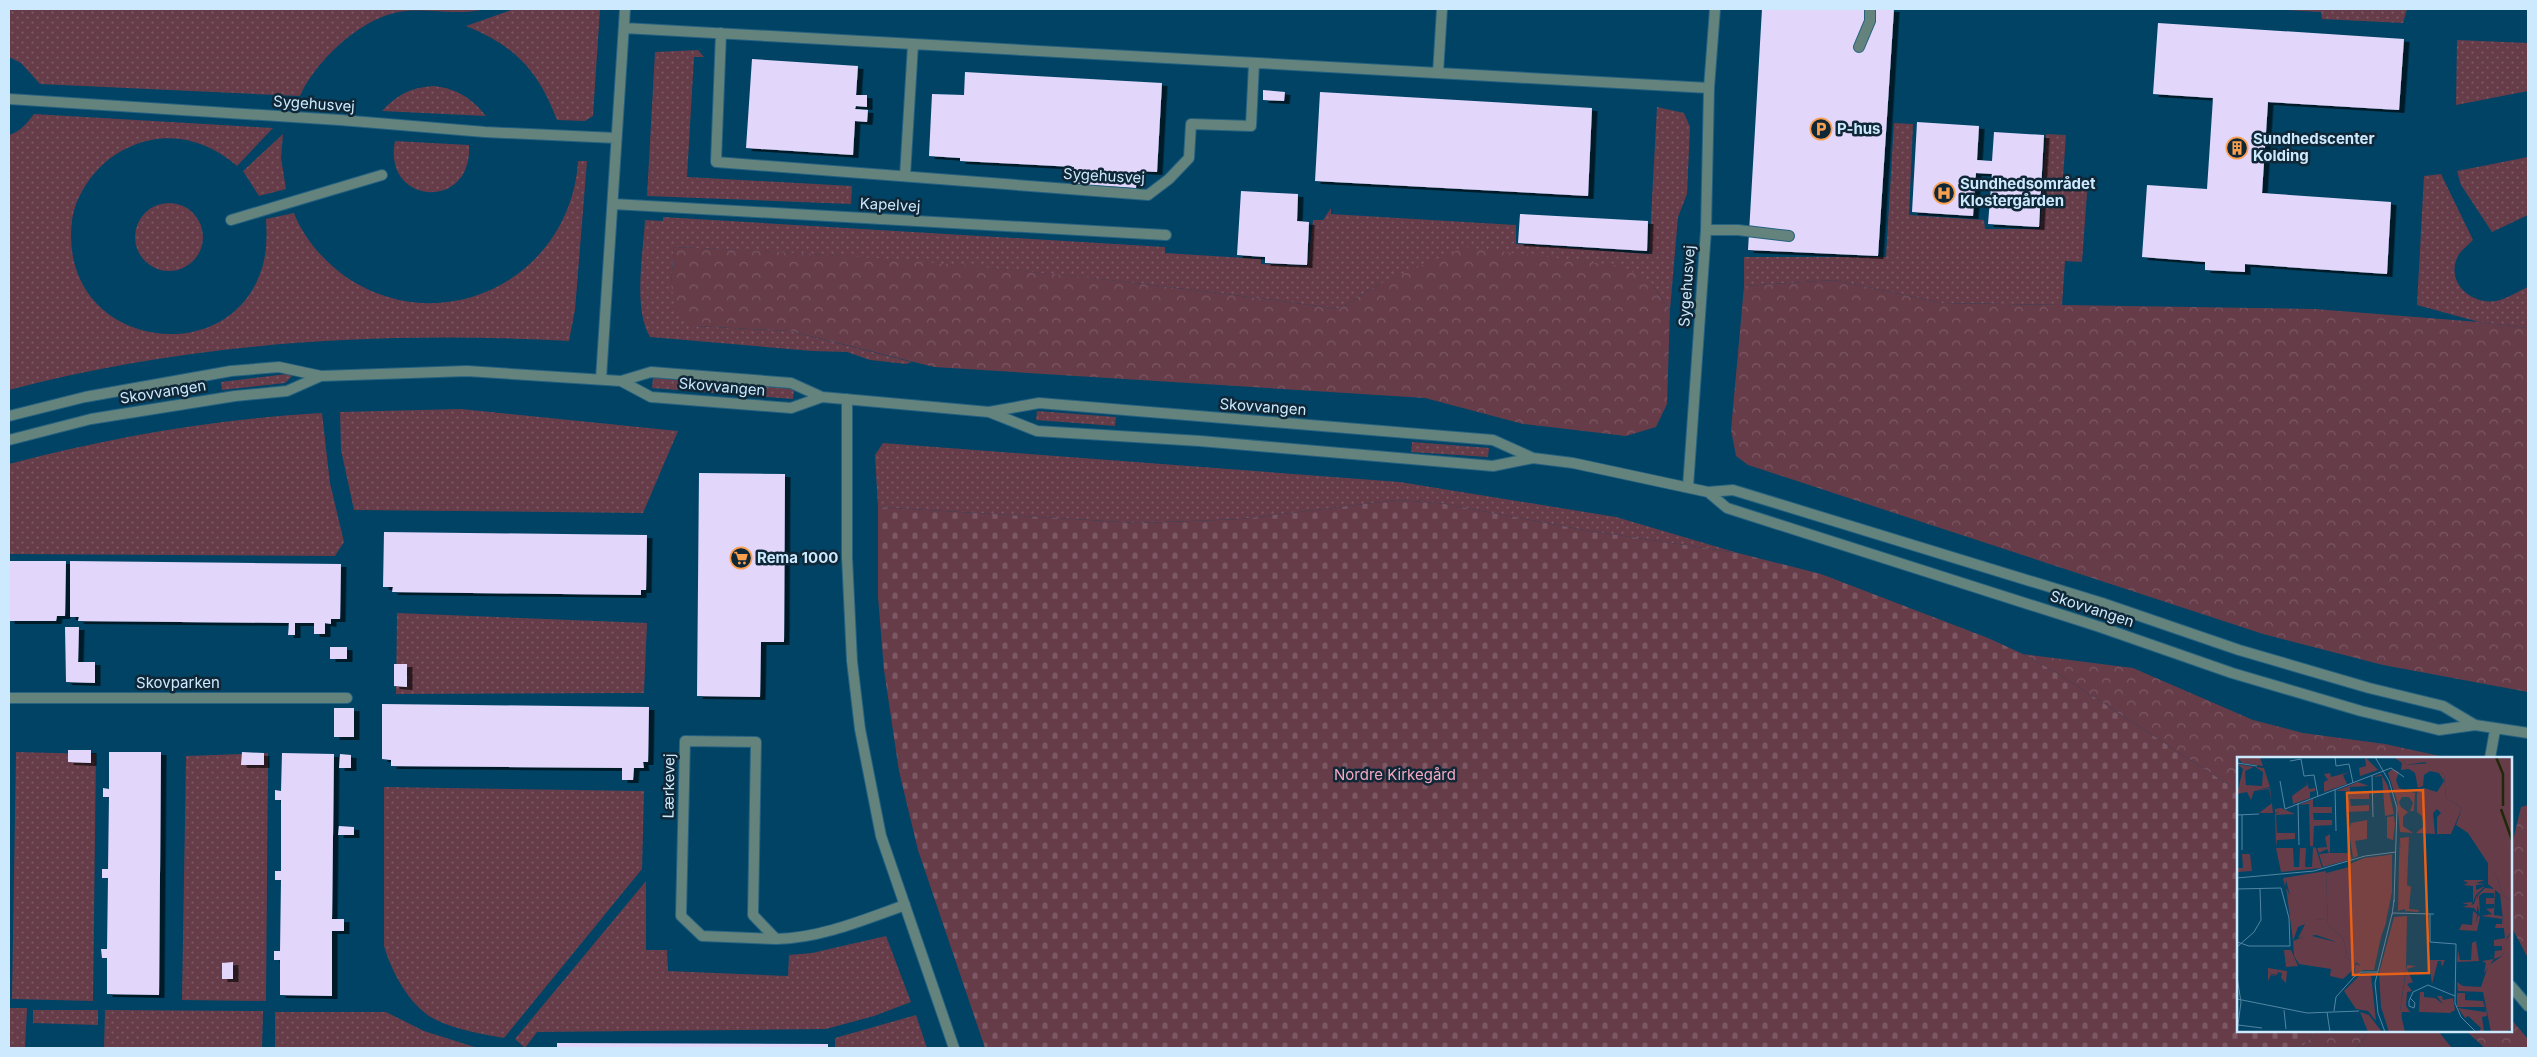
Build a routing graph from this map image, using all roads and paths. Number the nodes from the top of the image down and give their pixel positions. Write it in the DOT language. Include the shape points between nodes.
graph roads {
  1 [pos="625,9"];
  2 [pos="1442,9"];
  3 [pos="1870,9"];
  4 [pos="1714,12"];
  5 [pos="624,28"];
  6 [pos="721,33"];
  7 [pos="913,44"];
  8 [pos="1860,47"];
  9 [pos="1254,63"];
  10 [pos="1438,73"];
  11 [pos="1709,88"];
  12 [pos="9,99"];
  13 [pos="616,138"];
  14 [pos="382,174"];
  15 [pos="905,176"];
  16 [pos="613,204"];
  17 [pos="231,220"];
  18 [pos="1706,230"];
  19 [pos="1166,235"];
  20 [pos="1789,236"];
  21 [pos="321,376"];
  22 [pos="601,379"];
  23 [pos="621,380"];
  24 [pos="822,396"];
  25 [pos="847,399"];
  26 [pos="989,412"];
  27 [pos="9,416"];
  28 [pos="9,440"];
  29 [pos="1533,458"];
  30 [pos="1688,487"];
  31 [pos="1708,492"];
  32 [pos="9,698"];
  33 [pos="347,698"];
  34 [pos="2475,725"];
  35 [pos="2495,730"];
  36 [pos="2528,733"];
  37 [pos="2490,757"];
  38 [pos="905,905"];
  39 [pos="776,939"];
  40 [pos="2512,987"];
  41 [pos="2528,1006"];
  42 [pos="954,1048"];
  1 -- 5 [label="street"];
  2 -- 10 [label="street"];
  3 -- 8 [label="street" via="1870,21"];
  4 -- 11 [label="street, Sygehusvej"];
  5 -- 6 [label="street"];
  5 -- 13 [label="street"];
  6 -- 7 [label="street"];
  6 -- 15 [label="street, Sygehusvej" via="716,162"];
  7 -- 9 [label="street"];
  7 -- 15 [label="street"];
  9 -- 10 [label="street"];
  9 -- 15 [label="street, Sygehusvej" via="1251,126 1191,124 1189,158 1148,195"];
  10 -- 11 [label="street"];
  11 -- 18 [label="street, Sygehusvej"];
  12 -- 13 [label="street, Sygehusvej"];
  13 -- 16 [label="street"];
  14 -- 17 [label="street"];
  16 -- 19 [label="street, Kapelvej"];
  16 -- 22 [label="street"];
  18 -- 20 [label="street"];
  18 -- 30 [label="street, Sygehusvej"];
  21 -- 22 [label="street, Skovvangen" via="467,371"];
  21 -- 27 [label="street, Skovvangen" via="279,367 231,371 85,397"];
  21 -- 28 [label="street, Skovvangen" via="287,391 235,396 91,420"];
  22 -- 23 [label="street, Skovvangen"];
  23 -- 24 [label="street, Skovvangen" via="651,372 709,376 791,383"];
  23 -- 24 [label="street, Skovvangen" via="651,397 791,408"];
  24 -- 25 [label="street, Skovvangen"];
  25 -- 26 [label="street, Skovvangen"];
  25 -- 38 [label="street" via="846,557 852,661 860,729 881,836"];
  26 -- 29 [label="street, Skovvangen" via="1037,430 1493,466"];
  26 -- 29 [label="street, Skovvangen" via="1040,403 1493,440"];
  29 -- 30 [label="street, Skovvangen"];
  30 -- 31 [label="street, Skovvangen"];
  31 -- 34 [label="street, Skovvangen" via="1733,490 2102,603 2239,650 2443,706"];
  31 -- 34 [label="street, Skovvangen" via="1727,508 2100,626 2232,673 2439,730"];
  32 -- 33 [label="street, Skovparken"];
  34 -- 35 [label="street, Skovvangen"];
  35 -- 36 [label="street, Skovvangen"];
  35 -- 37 [label="street"];
  38 -- 39 [label="street, Lærkevej" via="836,929 796,939"];
  38 -- 42 [label="street"];
  39 -- 39 [label="street, Lærkevej" via="753,915 756,742 684,741 681,916 702,936"];
  40 -- 41 [label="street"];
}
